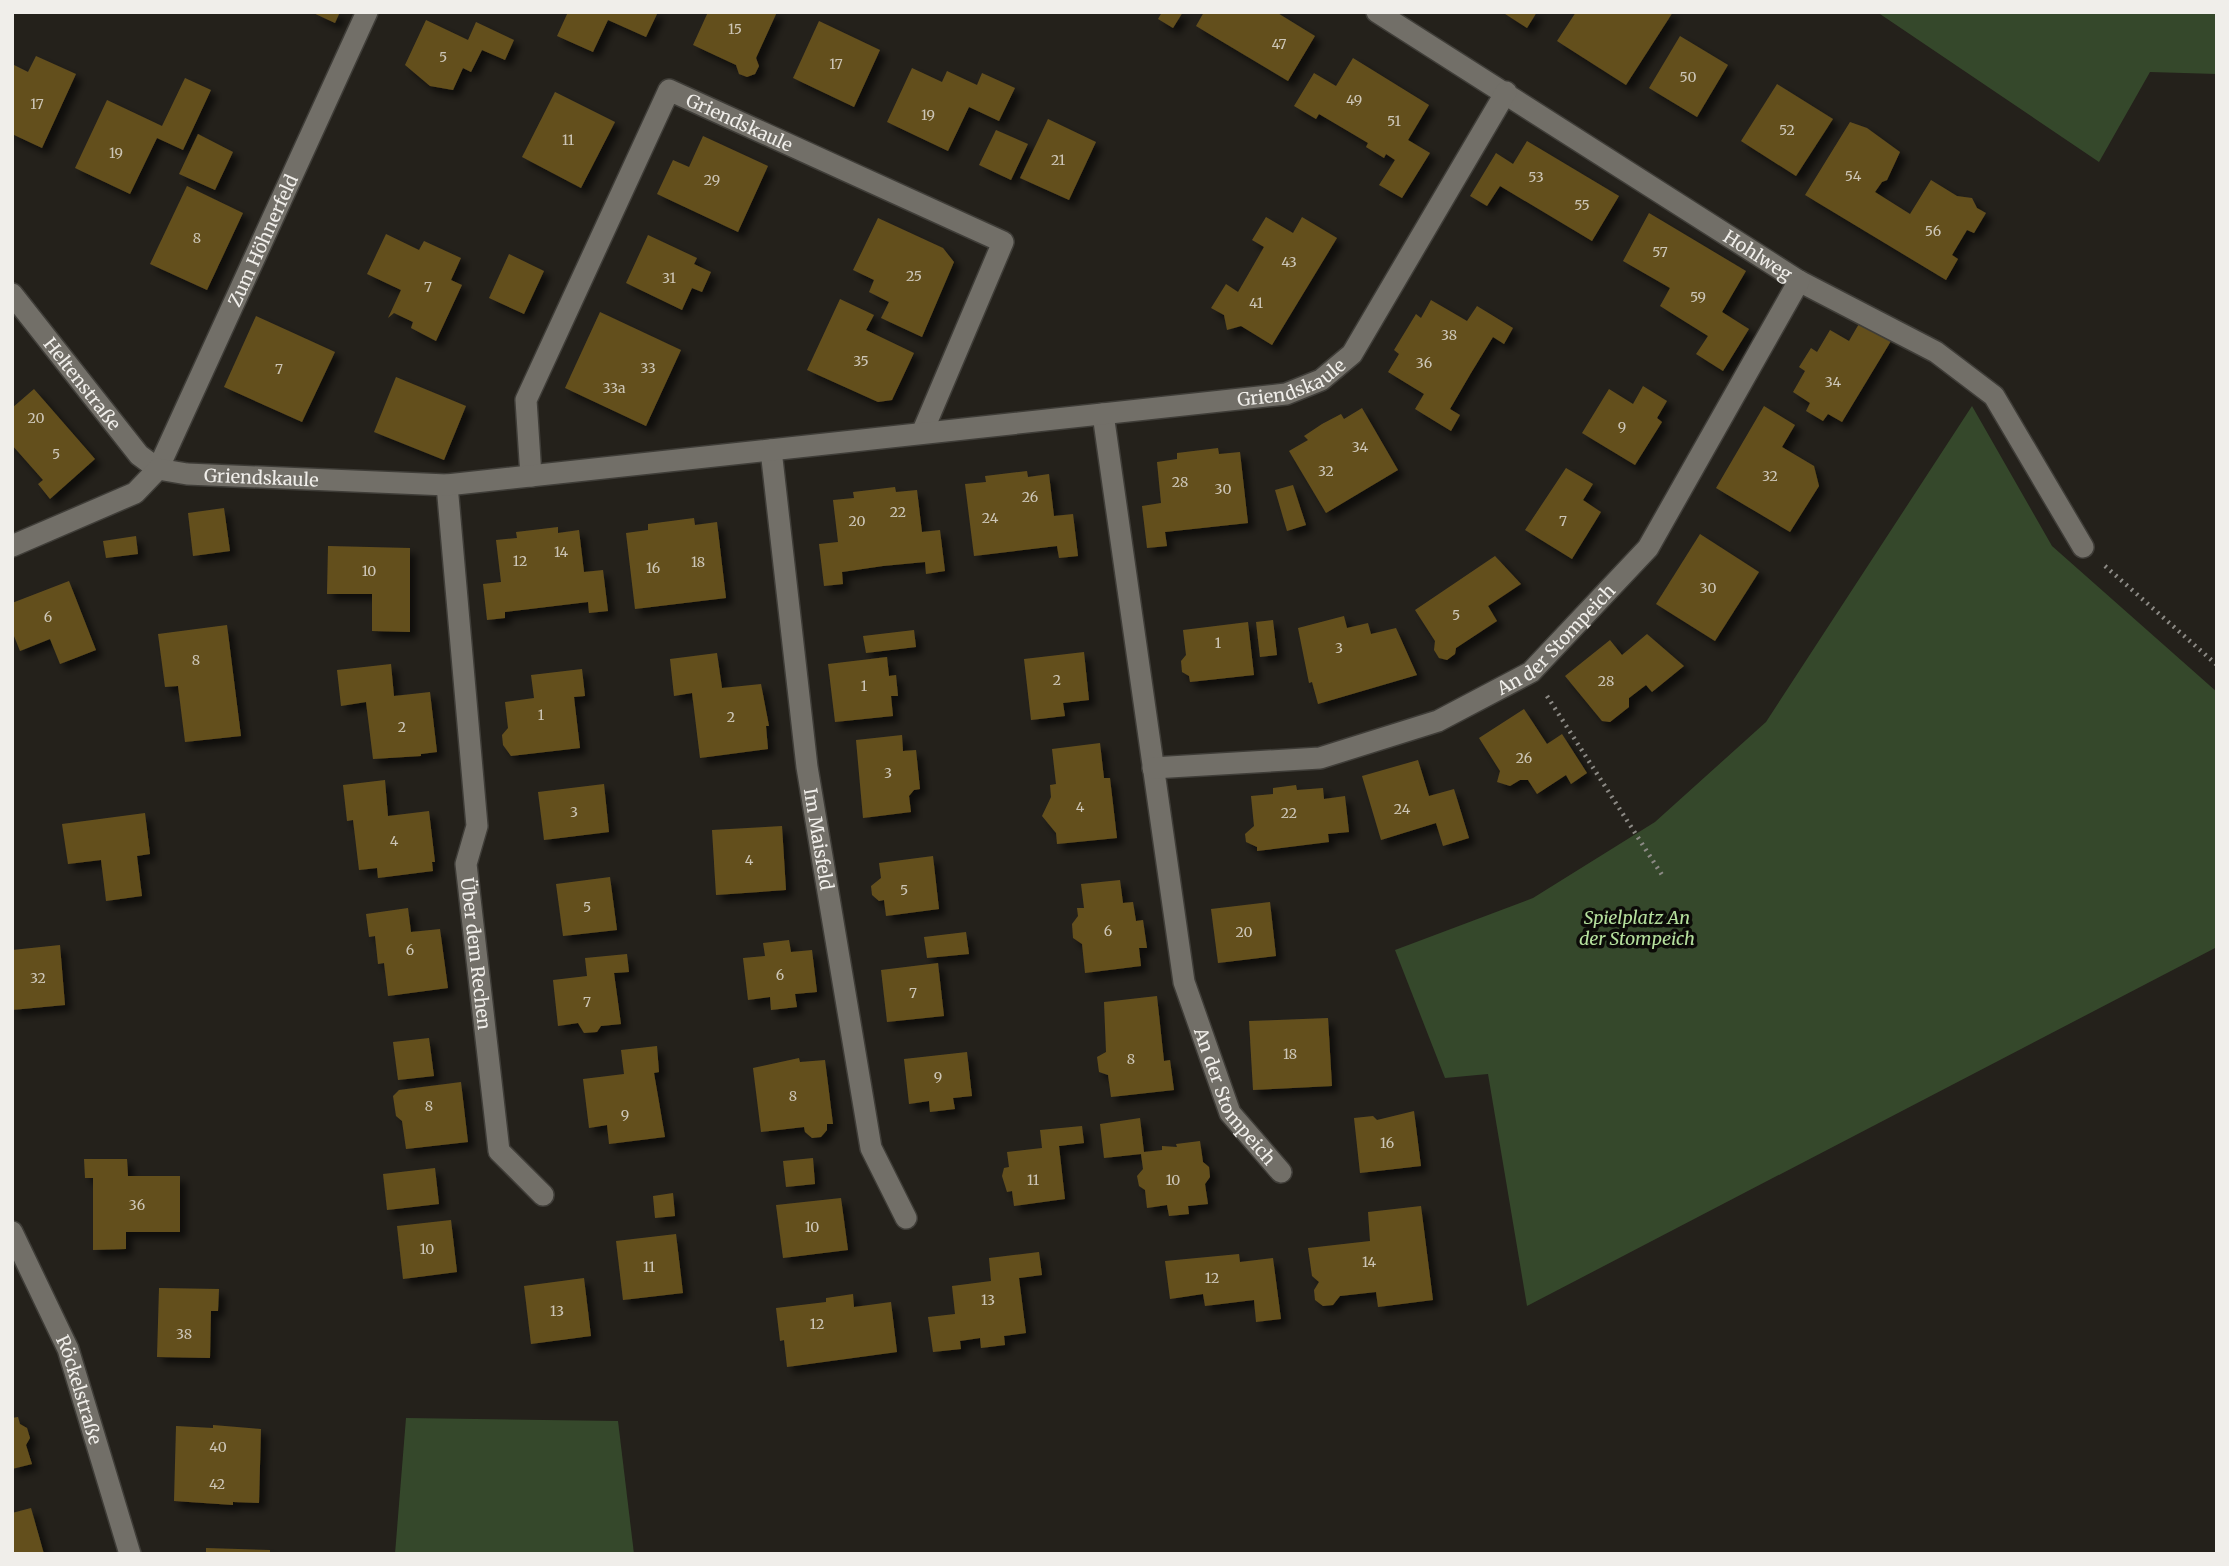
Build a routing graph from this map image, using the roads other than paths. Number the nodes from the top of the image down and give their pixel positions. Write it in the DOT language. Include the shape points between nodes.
graph roads {
  1 [pos="367,12"];
  2 [pos="1377,12"];
  3 [pos="1506,92"];
  4 [pos="1799,281"];
  5 [pos="12,294"];
  6 [pos="1103,414"];
  7 [pos="922,433"];
  8 [pos="771,450"];
  9 [pos="158,469"];
  10 [pos="531,476"];
  11 [pos="447,485"];
  12 [pos="12,546"];
  13 [pos="2083,547"];
  14 [pos="1153,768"];
  15 [pos="1281,1172"];
  16 [pos="543,1195"];
  17 [pos="906,1218"];
  18 [pos="12,1232"];
  19 [pos="130,1554"];
  1 -- 9 [label="street, Zum Höhnerfeld"];
  2 -- 3 [label="street, Hohlweg"];
  3 -- 4 [label="street, Hohlweg"];
  3 -- 6 [label="street, Griendskaule" via="1352,354 1321,380 1286,394"];
  4 -- 13 [label="street, Hohlweg" via="1936,352 1994,396"];
  4 -- 14 [label="street, An der Stompeich" via="1648,548 1531,672 1438,721 1320,758"];
  5 -- 9 [label="street, Heltenstraße" via="139,455"];
  6 -- 7 [label="street, Griendskaule"];
  6 -- 14 [label="street, An der Stompeich"];
  7 -- 8 [label="street, Griendskaule"];
  7 -- 10 [label="street, Griendskaule" via="1003,242 669,90 526,400"];
  8 -- 10 [label="street, Griendskaule"];
  8 -- 17 [label="street, Im Maisfeld" via="807,767 871,1148"];
  9 -- 11 [label="street, Griendskaule"];
  9 -- 12 [label="street" via="135,493"];
  10 -- 11 [label="street, Griendskaule"];
  11 -- 16 [label="street, Über dem Rechen" via="477,826 466,864 499,1151"];
  14 -- 15 [label="street, An der Stompeich" via="1184,982 1230,1113"];
  18 -- 19 [label="street, Röckelstraße" via="68,1349"];
}
